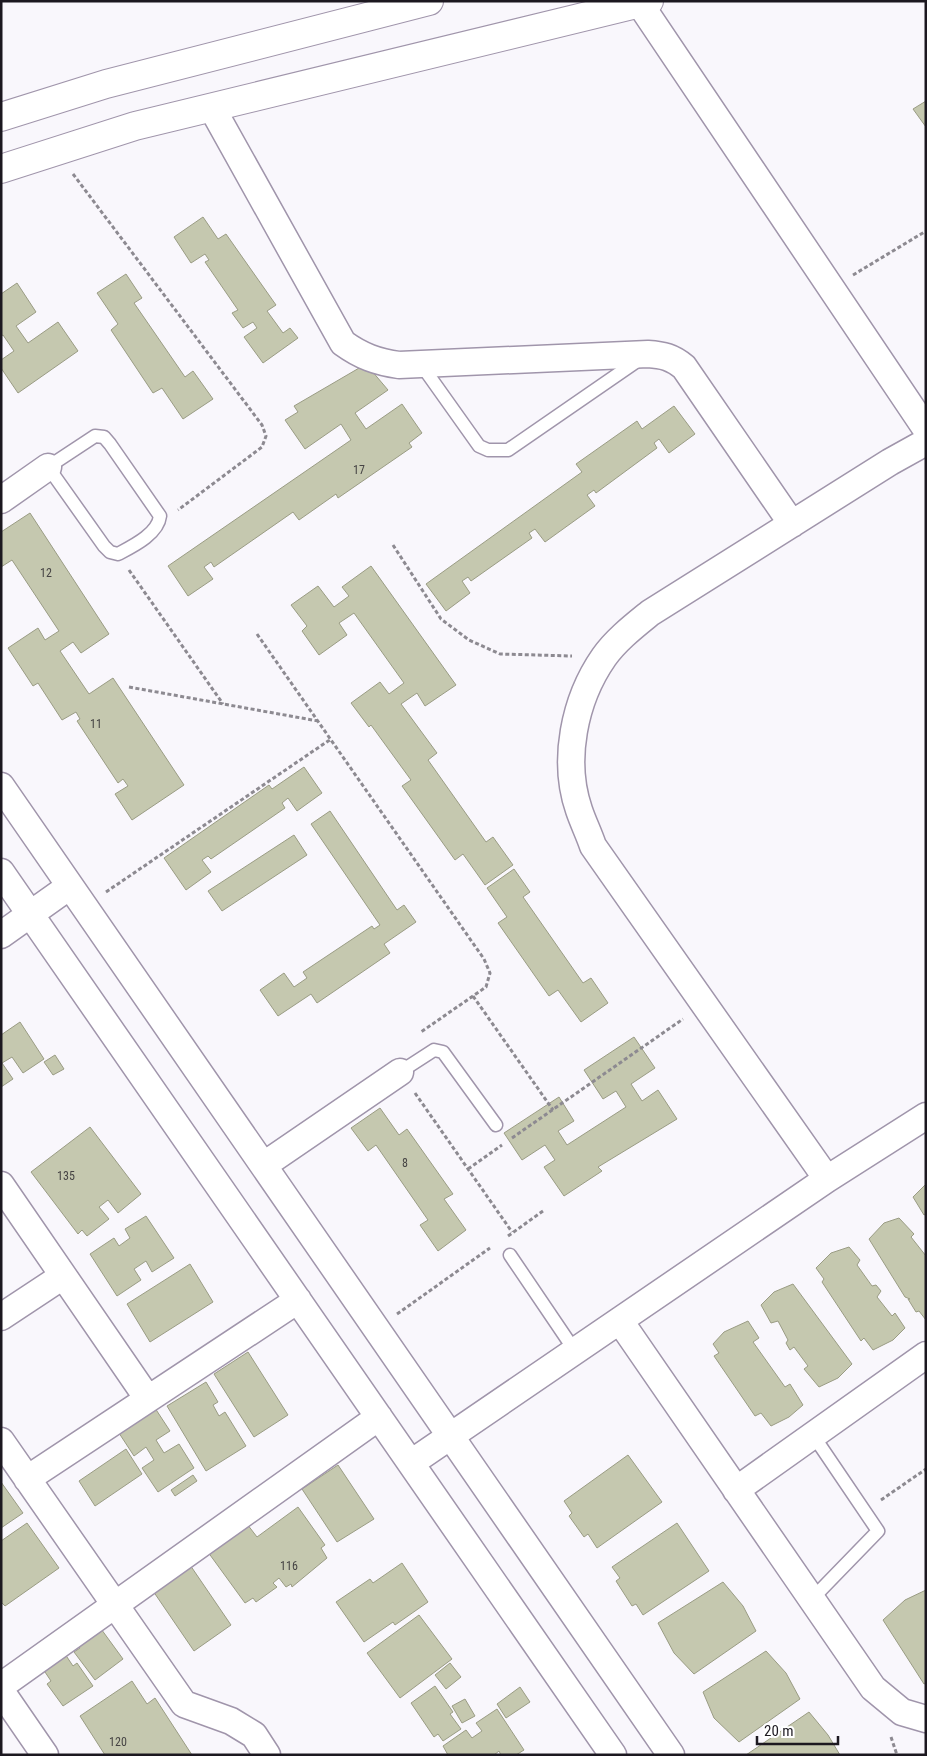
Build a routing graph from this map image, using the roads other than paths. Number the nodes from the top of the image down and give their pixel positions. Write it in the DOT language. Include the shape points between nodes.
graph roads {
  1 [pos="428,1"];
  2 [pos="644,2"];
  3 [pos="381,8"];
  4 [pos="212,108"];
  5 [pos="1,117"];
  6 [pos="1,169"];
  7 [pos="648,354"];
  8 [pos="420,363"];
  9 [pos="926,429"];
  10 [pos="926,442"];
  11 [pos="48,467"];
  12 [pos="1,500"];
  13 [pos="792,524"];
  14 [pos="1,786"];
  15 [pos="1,872"];
  16 [pos="77,896"];
  17 [pos="30,914"];
  18 [pos="1,935"];
  19 [pos="400,1072"];
  20 [pos="926,1116"];
  21 [pos="496,1126"];
  22 [pos="264,1165"];
  23 [pos="827,1179"];
  24 [pos="1,1186"];
  25 [pos="510,1255"];
  26 [pos="63,1276"];
  27 [pos="298,1300"];
  28 [pos="1,1317"];
  29 [pos="620,1321"];
  30 [pos="575,1351"];
  31 [pos="926,1355"];
  32 [pos="148,1399"];
  33 [pos="379,1416"];
  34 [pos="813,1435"];
  35 [pos="451,1436"];
  36 [pos="1,1441"];
  37 [pos="411,1463"];
  38 [pos="27,1479"];
  39 [pos="736,1490"];
  40 [pos="812,1599"];
  41 [pos="115,1605"];
  42 [pos="1,1686"];
  43 [pos="1,1691"];
  44 [pos="926,1719"];
  45 [pos="45,1755"];
  46 [pos="267,1755"];
  47 [pos="613,1755"];
  48 [pos="671,1755"];
  1 -- 3 [label="street"];
  2 -- 4 [label="street"];
  2 -- 9 [label="street"];
  3 -- 5 [label="street" via="106,84"];
  4 -- 6 [label="street" via="134,126"];
  4 -- 8 [label="street" via="343,343 360,355 379,362 399,365"];
  7 -- 8 [label="street"];
  7 -- 8 [label="lane" via="508,450 498,451 479,446"];
  7 -- 13 [label="street" via="674,358 684,367"];
  10 -- 13 [label="street"];
  11 -- 11 [label="lane" via="110,552 118,554 154,531 159,524 160,516 104,437 94,436 86,440"];
  11 -- 12 [label="street"];
  13 -- 23 [label="street" via="650,613 625,633 604,658 585,692 574,730 571,770 578,809 593,846"];
  14 -- 16 [label="street"];
  15 -- 17 [label="street"];
  16 -- 17 [label="street"];
  16 -- 22 [label="street"];
  17 -- 18 [label="street"];
  17 -- 27 [label="street"];
  19 -- 21 [label="lane" via="434,1050 443,1052"];
  19 -- 22 [label="street"];
  20 -- 23 [label="street"];
  22 -- 35 [label="street"];
  23 -- 29 [label="street"];
  24 -- 26 [label="street"];
  25 -- 30 [label="lane"];
  26 -- 28 [label="street"];
  26 -- 32 [label="street"];
  27 -- 32 [label="street"];
  27 -- 33 [label="street"];
  29 -- 30 [label="street"];
  29 -- 39 [label="street"];
  30 -- 35 [label="street"];
  31 -- 34 [label="street"];
  32 -- 38 [label="street"];
  33 -- 37 [label="street"];
  33 -- 41 [label="street"];
  34 -- 39 [label="street"];
  34 -- 40 [label="lane" via="878,1531"];
  35 -- 37 [label="street"];
  35 -- 48 [label="street"];
  36 -- 38 [label="street"];
  37 -- 47 [label="street"];
  38 -- 41 [label="street"];
  39 -- 40 [label="street"];
  40 -- 44 [label="street" via="873,1688 902,1712"];
  41 -- 42 [label="street"];
  41 -- 46 [label="street" via="184,1704 231,1720 254,1735"];
  43 -- 45 [label="street"];
}
